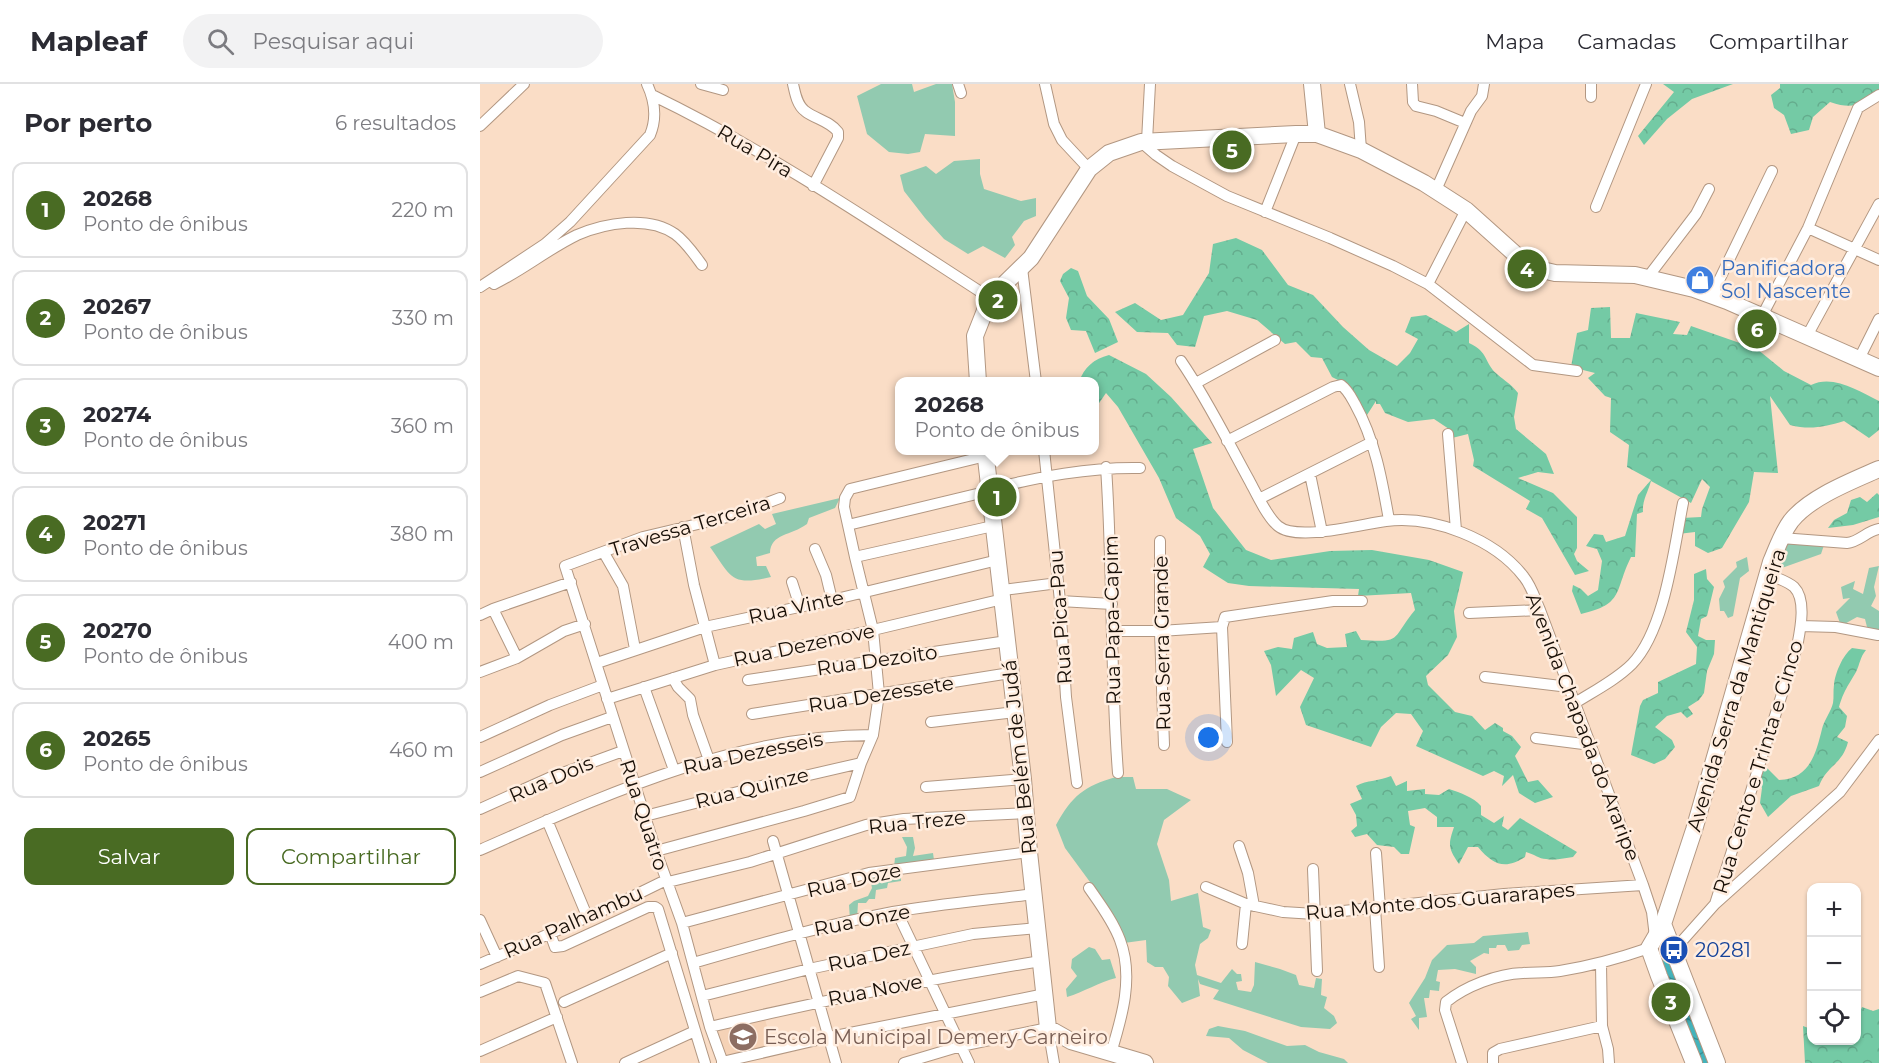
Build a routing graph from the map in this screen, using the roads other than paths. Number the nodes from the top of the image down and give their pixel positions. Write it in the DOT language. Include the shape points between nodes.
graph roads {
  1 [pos="524,84"];
  2 [pos="647,84"];
  3 [pos="701,84"];
  4 [pos="793,84"];
  5 [pos="1046,84"];
  6 [pos="1150,84"];
  7 [pos="1312,84"];
  8 [pos="1350,84"];
  9 [pos="1412,84"];
  10 [pos="1484,84"];
  11 [pos="1591,84"];
  12 [pos="1646,84"];
  13 [pos="723,90"];
  14 [pos="652,94"];
  15 [pos="1879,95"];
  16 [pos="1591,97"];
  17 [pos="1465,123"];
  18 [pos="480,126"];
  19 [pos="1296,134"];
  20 [pos="1317,134"];
  21 [pos="1144,141"];
  22 [pos="1361,150"];
  23 [pos="1089,169"];
  24 [pos="1772,171"];
  25 [pos="813,186"];
  26 [pos="1709,189"];
  27 [pos="1436,190"];
  28 [pos="1879,204"];
  29 [pos="1596,207"];
  30 [pos="1466,210"];
  31 [pos="1265,212"];
  32 [pos="1808,228"];
  33 [pos="1854,248"];
  34 [pos="1879,260"];
  35 [pos="702,265"];
  36 [pos="1022,268"];
  37 [pos="1648,277"];
  38 [pos="1428,284"];
  39 [pos="480,289"];
  40 [pos="1712,295"];
  41 [pos="990,298"];
  42 [pos="1762,316"];
  43 [pos="1879,319"];
  44 [pos="1807,336"];
  45 [pos="1275,340"];
  46 [pos="1859,359"];
  47 [pos="1181,361"];
  48 [pos="1879,368"];
  49 [pos="1577,371"];
  50 [pos="978,377"];
  51 [pos="1036,377"];
  52 [pos="1196,384"];
  53 [pos="1448,434"];
  54 [pos="1227,441"];
  55 [pos="1372,442"];
  56 [pos="978,455"];
  57 [pos="985,455"];
  58 [pos="1045,455"];
  59 [pos="1106,467"];
  60 [pos="1140,468"];
  61 [pos="1879,469"];
  62 [pos="1310,474"];
  63 [pos="1047,476"];
  64 [pos="990,490"];
  65 [pos="780,498"];
  66 [pos="1260,499"];
  67 [pos="1683,503"];
  68 [pos="1389,520"];
  69 [pos="848,525"];
  70 [pos="993,526"];
  71 [pos="682,527"];
  72 [pos="1879,529"];
  73 [pos="1456,530"];
  74 [pos="1322,532"];
  75 [pos="1781,538"];
  76 [pos="1160,540"];
  77 [pos="815,549"];
  78 [pos="604,553"];
  79 [pos="855,557"];
  80 [pos="998,560"];
  81 [pos="565,566"];
  82 [pos="1768,574"];
  83 [pos="571,582"];
  84 [pos="792,582"];
  85 [pos="1058,583"];
  86 [pos="864,591"];
  87 [pos="1003,594"];
  88 [pos="832,600"];
  89 [pos="1362,601"];
  90 [pos="1060,602"];
  91 [pos="1112,604"];
  92 [pos="800,607"];
  93 [pos="493,609"];
  94 [pos="1540,610"];
  95 [pos="1469,613"];
  96 [pos="480,615"];
  97 [pos="1223,623"];
  98 [pos="585,624"];
  99 [pos="1801,626"];
  100 [pos="705,627"];
  101 [pos="873,630"];
  102 [pos="1113,631"];
  103 [pos="1160,631"];
  104 [pos="1878,635"];
  105 [pos="1007,641"];
  106 [pos="635,649"];
  107 [pos="517,658"];
  108 [pos="877,660"];
  109 [pos="597,663"];
  110 [pos="715,665"];
  111 [pos="480,672"];
  112 [pos="1010,673"];
  113 [pos="1485,677"];
  114 [pos="673,678"];
  115 [pos="748,680"];
  116 [pos="603,685"];
  117 [pos="644,687"];
  118 [pos="1569,687"];
  119 [pos="879,694"];
  120 [pos="607,699"];
  121 [pos="1575,703"];
  122 [pos="1015,712"];
  123 [pos="752,714"];
  124 [pos="612,717"];
  125 [pos="931,722"];
  126 [pos="873,735"];
  127 [pos="480,737"];
  128 [pos="1536,738"];
  129 [pos="1879,740"];
  130 [pos="1227,742"];
  131 [pos="1164,745"];
  132 [pos="1591,745"];
  133 [pos="623,751"];
  134 [pos="709,760"];
  135 [pos="861,764"];
  136 [pos="674,770"];
  137 [pos="480,772"];
  138 [pos="1118,773"];
  139 [pos="1023,778"];
  140 [pos="635,783"];
  141 [pos="1077,783"];
  142 [pos="926,787"];
  143 [pos="480,809"];
  144 [pos="1026,813"];
  145 [pos="645,816"];
  146 [pos="547,820"];
  147 [pos="773,841"];
  148 [pos="1239,846"];
  149 [pos="480,850"];
  150 [pos="656,851"];
  151 [pos="1029,852"];
  152 [pos="1376,853"];
  153 [pos="777,854"];
  154 [pos="1313,868"];
  155 [pos="667,881"];
  156 [pos="1643,885"];
  157 [pos="1206,887"];
  158 [pos="1089,888"];
  159 [pos="1034,894"];
  160 [pos="788,895"];
  161 [pos="1715,904"];
  162 [pos="1250,905"];
  163 [pos="1377,908"];
  164 [pos="897,912"];
  165 [pos="1315,914"];
  166 [pos="587,916"];
  167 [pos="480,920"];
  168 [pos="682,923"];
  169 [pos="1038,928"];
  170 [pos="550,933"];
  171 [pos="798,933"];
  172 [pos="1656,936"];
  173 [pos="1242,944"];
  174 [pos="913,947"];
  175 [pos="1674,950"];
  176 [pos="672,953"];
  177 [pos="497,957"];
  178 [pos="1041,961"];
  179 [pos="693,963"];
  180 [pos="480,964"];
  181 [pos="1601,964"];
  182 [pos="1379,967"];
  183 [pos="809,969"];
  184 [pos="1317,971"];
  185 [pos="928,980"];
  186 [pos="480,992"];
  187 [pos="1045,994"];
  188 [pos="702,996"];
  189 [pos="819,1001"];
  190 [pos="564,1002"];
  191 [pos="945,1014"];
  192 [pos="557,1017"];
  193 [pos="1602,1026"];
  194 [pos="711,1027"];
  195 [pos="1048,1029"];
  196 [pos="695,1031"];
  197 [pos="830,1037"];
  198 [pos="961,1046"];
  199 [pos="480,1051"];
  200 [pos="1111,1053"];
  201 [pos="722,1062"];
  202 [pos="1492,1062"];
  203 [pos="572,1063"];
  204 [pos="625,1063"];
  205 [pos="705,1063"];
  206 [pos="836,1063"];
  207 [pos="904,1063"];
  208 [pos="969,1063"];
  209 [pos="1054,1063"];
  210 [pos="1145,1063"];
  211 [pos="1462,1063"];
  212 [pos="1610,1063"];
  213 [pos="1694,1063"];
  214 [pos="1717,1063"];
  1 -- 18 [label="street"];
  2 -- 14 [label="street"];
  3 -- 13 [label="street"];
  4 -- 25 [label="street" via="803,110 838,132"];
  5 -- 23 [label="street" via="1054,123 1062,140"];
  6 -- 21 [label="street"];
  7 -- 20 [label="main road"];
  8 -- 22 [label="street"];
  9 -- 17 [label="street" via="1416,106"];
  10 -- 17 [label="street" via="1482,96"];
  11 -- 16 [label="street"];
  12 -- 29 [label="street"];
  14 -- 25 [label="street, Rua Pira"];
  14 -- 39 [label="street" via="655,118 650,135 586,207 544,244"];
  15 -- 32 [label="street" via="1858,108"];
  17 -- 27 [label="street"];
  19 -- 20 [label="main road"];
  19 -- 21 [label="main road"];
  19 -- 31 [label="street"];
  20 -- 22 [label="main road"];
  21 -- 23 [label="main road" via="1109,153"];
  21 -- 31 [label="street" via="1172,166"];
  22 -- 27 [label="main road"];
  23 -- 36 [label="main road"];
  24 -- 40 [label="street"];
  25 -- 41 [label="street, Rua Pira"];
  26 -- 37 [label="street"];
  27 -- 30 [label="main road"];
  28 -- 33 [label="street"];
  30 -- 37 [label="main road" via="1515,254 1542,270"];
  30 -- 38 [label="street"];
  31 -- 38 [label="street"];
  32 -- 33 [label="street"];
  32 -- 42 [label="street"];
  33 -- 34 [label="street"];
  33 -- 44 [label="street"];
  35 -- 39 [label="street" via="687,245 662,227 620,224 577,236 509,277"];
  36 -- 41 [label="main road"];
  36 -- 51 [label="street"];
  37 -- 40 [label="main road"];
  38 -- 49 [label="street" via="1526,361"];
  40 -- 42 [label="main road"];
  41 -- 50 [label="main road" via="975,336"];
  42 -- 44 [label="main road"];
  43 -- 46 [label="street"];
  44 -- 46 [label="main road"];
  45 -- 52 [label="street"];
  46 -- 48 [label="main road"];
  47 -- 52 [label="street, Avenida Chapada do Araripe"];
  52 -- 54 [label="street, Avenida Chapada do Araripe"];
  53 -- 73 [label="street"];
  54 -- 55 [label="street" via="1341,385 1363,418"];
  54 -- 66 [label="street, Avenida Chapada do Araripe"];
  55 -- 62 [label="street"];
  55 -- 68 [label="street"];
  56 -- 69 [label="street" via="850,489 844,501"];
  57 -- 64 [label="main road, Rua Belém de Judá"];
  58 -- 63 [label="street, Rua Pica-Pau"];
  59 -- 60 [label="street"];
  59 -- 63 [label="street"];
  59 -- 91 [label="street, Rua Papa-Capim"];
  61 -- 75 [label="main road, Avenida Serra da Mantiqueira" via="1804,509 1791,520"];
  62 -- 66 [label="street"];
  62 -- 74 [label="street"];
  63 -- 64 [label="street"];
  63 -- 85 [label="street, Rua Pica-Pau"];
  64 -- 69 [label="street"];
  64 -- 70 [label="main road, Rua Belém de Judá"];
  65 -- 71 [label="street, Travessa Terceira" via="732,516"];
  66 -- 74 [label="street, Avenida Chapada do Araripe" via="1278,526 1286,531"];
  67 -- 121 [label="street" via="1665,593 1650,634 1635,661"];
  68 -- 73 [label="street, Avenida Chapada do Araripe"];
  68 -- 74 [label="street, Avenida Chapada do Araripe"];
  69 -- 79 [label="street"];
  70 -- 79 [label="street"];
  70 -- 80 [label="main road, Rua Belém de Judá"];
  71 -- 78 [label="street, Travessa Terceira"];
  71 -- 100 [label="street"];
  72 -- 75 [label="street" via="1852,543"];
  73 -- 94 [label="street, Avenida Chapada do Araripe" via="1489,546 1524,576"];
  75 -- 82 [label="main road, Avenida Serra da Mantiqueira"];
  76 -- 103 [label="street, Rua Serra Grande"];
  77 -- 88 [label="street"];
  78 -- 81 [label="street, Travessa Terceira"];
  78 -- 106 [label="street" via="623,586"];
  79 -- 86 [label="street"];
  80 -- 86 [label="street, Rua Vinte"];
  80 -- 87 [label="main road, Rua Belém de Judá"];
  81 -- 83 [label="street, Rua Quatro"];
  82 -- 99 [label="street, Rua Cento e Trinta e Cinco" via="1798,592"];
  82 -- 172 [label="main road, Avenida Serra da Mantiqueira" via="1700,810"];
  83 -- 93 [label="street"];
  83 -- 98 [label="street, Rua Quatro"];
  84 -- 92 [label="street"];
  85 -- 87 [label="street, Rua Dezenove"];
  85 -- 90 [label="street, Rua Pica-Pau"];
  86 -- 88 [label="street, Rua Vinte"];
  86 -- 101 [label="street"];
  87 -- 101 [label="street, Rua Dezenove"];
  87 -- 105 [label="main road, Rua Belém de Judá"];
  88 -- 92 [label="street, Rua Vinte"];
  89 -- 97 [label="street" via="1227,616"];
  90 -- 91 [label="street"];
  90 -- 141 [label="street, Rua Pica-Pau"];
  91 -- 102 [label="street, Rua Papa-Capim"];
  92 -- 100 [label="street, Rua Vinte"];
  93 -- 96 [label="street"];
  93 -- 107 [label="street"];
  94 -- 95 [label="street"];
  94 -- 118 [label="street, Avenida Chapada do Araripe"];
  97 -- 103 [label="street"];
  97 -- 130 [label="street"];
  98 -- 107 [label="street" via="564,631"];
  98 -- 109 [label="street, Rua Quatro"];
  99 -- 104 [label="street" via="1846,628"];
  99 -- 161 [label="street, Rua Cento e Trinta e Cinco"];
  100 -- 106 [label="street, Rua Vinte"];
  100 -- 110 [label="street"];
  101 -- 108 [label="street"];
  101 -- 110 [label="street, Rua Dezenove"];
  102 -- 103 [label="street"];
  102 -- 138 [label="street, Rua Papa-Capim"];
  103 -- 131 [label="street, Rua Serra Grande"];
  105 -- 108 [label="street, Rua Dezoito"];
  105 -- 112 [label="main road, Rua Belém de Judá"];
  106 -- 109 [label="street, Rua Vinte"];
  107 -- 111 [label="street"];
  108 -- 115 [label="street, Rua Dezoito"];
  108 -- 119 [label="street"];
  109 -- 116 [label="street, Rua Quatro"];
  110 -- 114 [label="street, Rua Dezenove"];
  112 -- 119 [label="street, Rua Dezessete"];
  112 -- 122 [label="main road, Rua Belém de Judá"];
  113 -- 118 [label="street"];
  114 -- 117 [label="street, Rua Dezenove"];
  114 -- 134 [label="street" via="690,699"];
  116 -- 120 [label="street, Rua Quatro"];
  116 -- 127 [label="street"];
  117 -- 120 [label="street, Rua Dezenove"];
  117 -- 136 [label="street"];
  118 -- 121 [label="street, Avenida Chapada do Araripe"];
  119 -- 123 [label="street, Rua Dezessete"];
  119 -- 126 [label="street"];
  120 -- 124 [label="street, Rua Quatro"];
  121 -- 132 [label="street, Avenida Chapada do Araripe"];
  122 -- 125 [label="street"];
  122 -- 139 [label="main road, Rua Belém de Judá"];
  124 -- 133 [label="street, Rua Quatro"];
  124 -- 137 [label="street"];
  126 -- 134 [label="street, Rua Dezesseis" via="811,738"];
  126 -- 135 [label="street"];
  128 -- 132 [label="street"];
  129 -- 161 [label="street" via="1840,792"];
  132 -- 156 [label="street, Avenida Chapada do Araripe"];
  133 -- 140 [label="street, Rua Quatro"];
  133 -- 143 [label="street, Rua Dois"];
  134 -- 136 [label="street, Rua Dezesseis"];
  135 -- 145 [label="street, Rua Quinze"];
  135 -- 150 [label="street" via="850,796"];
  136 -- 140 [label="street, Rua Dezesseis"];
  139 -- 142 [label="street"];
  139 -- 144 [label="main road, Rua Belém de Judá"];
  140 -- 145 [label="street, Rua Quatro"];
  140 -- 146 [label="street, Rua Dezesseis"];
  144 -- 151 [label="main road, Rua Belém de Judá"];
  144 -- 153 [label="street, Rua Treze" via="904,819 866,825"];
  145 -- 150 [label="street, Rua Quatro"];
  146 -- 149 [label="street, Rua Dezesseis"];
  146 -- 166 [label="street"];
  147 -- 153 [label="street"];
  148 -- 162 [label="street" via="1248,873"];
  150 -- 155 [label="street, Rua Quatro"];
  151 -- 159 [label="main road, Rua Belém de Judá"];
  151 -- 160 [label="street, Rua Doze" via="869,873"];
  152 -- 163 [label="street"];
  153 -- 155 [label="street"];
  153 -- 160 [label="street"];
  154 -- 165 [label="street"];
  155 -- 166 [label="street, Rua Palhambu"];
  155 -- 168 [label="street, Rua Quatro"];
  156 -- 163 [label="street, Rua Monte dos Guararapes" via="1504,894"];
  156 -- 172 [label="street, Avenida Chapada do Araripe"];
  157 -- 162 [label="street, Rua Monte dos Guararapes"];
  158 -- 200 [label="street" via="1120,939 1125,960 1125,993"];
  159 -- 164 [label="street, Rua Onze"];
  159 -- 169 [label="main road, Rua Belém de Judá"];
  160 -- 168 [label="street, Rua Doze"];
  160 -- 171 [label="street"];
  161 -- 175 [label="street"];
  162 -- 165 [label="street, Rua Monte dos Guararapes"];
  162 -- 173 [label="street"];
  163 -- 165 [label="street, Rua Monte dos Guararapes"];
  163 -- 182 [label="street"];
  164 -- 171 [label="street, Rua Onze"];
  164 -- 174 [label="street"];
  165 -- 184 [label="street"];
  166 -- 170 [label="street, Rua Palhambu"];
  167 -- 177 [label="street"];
  168 -- 179 [label="street, Rua Quatro"];
  169 -- 174 [label="street, Rua Dez" via="973,934"];
  169 -- 178 [label="main road, Rua Belém de Judá"];
  170 -- 176 [label="street" via="555,946 563,946 655,907"];
  170 -- 177 [label="street, Rua Palhambu"];
  171 -- 179 [label="street, Rua Onze"];
  171 -- 183 [label="street"];
  172 -- 175 [label="main road, Avenida Chapada do Araripe"];
  172 -- 181 [label="street"];
  172 -- 213 [label="main road, Avenida Chapada do Araripe" via="1659,976"];
  174 -- 183 [label="street, Rua Dez"];
  174 -- 185 [label="street"];
  175 -- 214 [label="main road, Avenida Chapada do Araripe"];
  176 -- 190 [label="street"];
  176 -- 196 [label="street"];
  177 -- 180 [label="street, Rua Palhambu"];
  178 -- 185 [label="street, Rua Nove"];
  178 -- 187 [label="main road, Rua Belém de Judá"];
  179 -- 188 [label="street, Rua Quatro"];
  181 -- 193 [label="street"];
  181 -- 211 [label="street" via="1499,976 1450,999 1445,1010"];
  183 -- 188 [label="street, Rua Dez"];
  183 -- 189 [label="street"];
  185 -- 189 [label="street, Rua Nove"];
  185 -- 191 [label="street"];
  186 -- 192 [label="street" via="518,976 545,983"];
  187 -- 191 [label="street"];
  187 -- 195 [label="main road, Rua Belém de Judá"];
  188 -- 194 [label="street, Rua Quatro"];
  189 -- 194 [label="street, Rua Nove"];
  189 -- 197 [label="street"];
  191 -- 197 [label="street"];
  191 -- 198 [label="street"];
  192 -- 199 [label="street"];
  192 -- 203 [label="street"];
  193 -- 202 [label="street" via="1500,1049 1493,1053"];
  193 -- 212 [label="street"];
  194 -- 201 [label="street, Rua Quatro"];
  195 -- 198 [label="street"];
  195 -- 200 [label="main road" via="1071,1041"];
  195 -- 209 [label="street, Rua Belém de Judá"];
  196 -- 204 [label="street"];
  196 -- 205 [label="street"];
  197 -- 201 [label="street"];
  197 -- 206 [label="street"];
  198 -- 207 [label="street"];
  198 -- 208 [label="street"];
  200 -- 210 [label="main road"];
}
